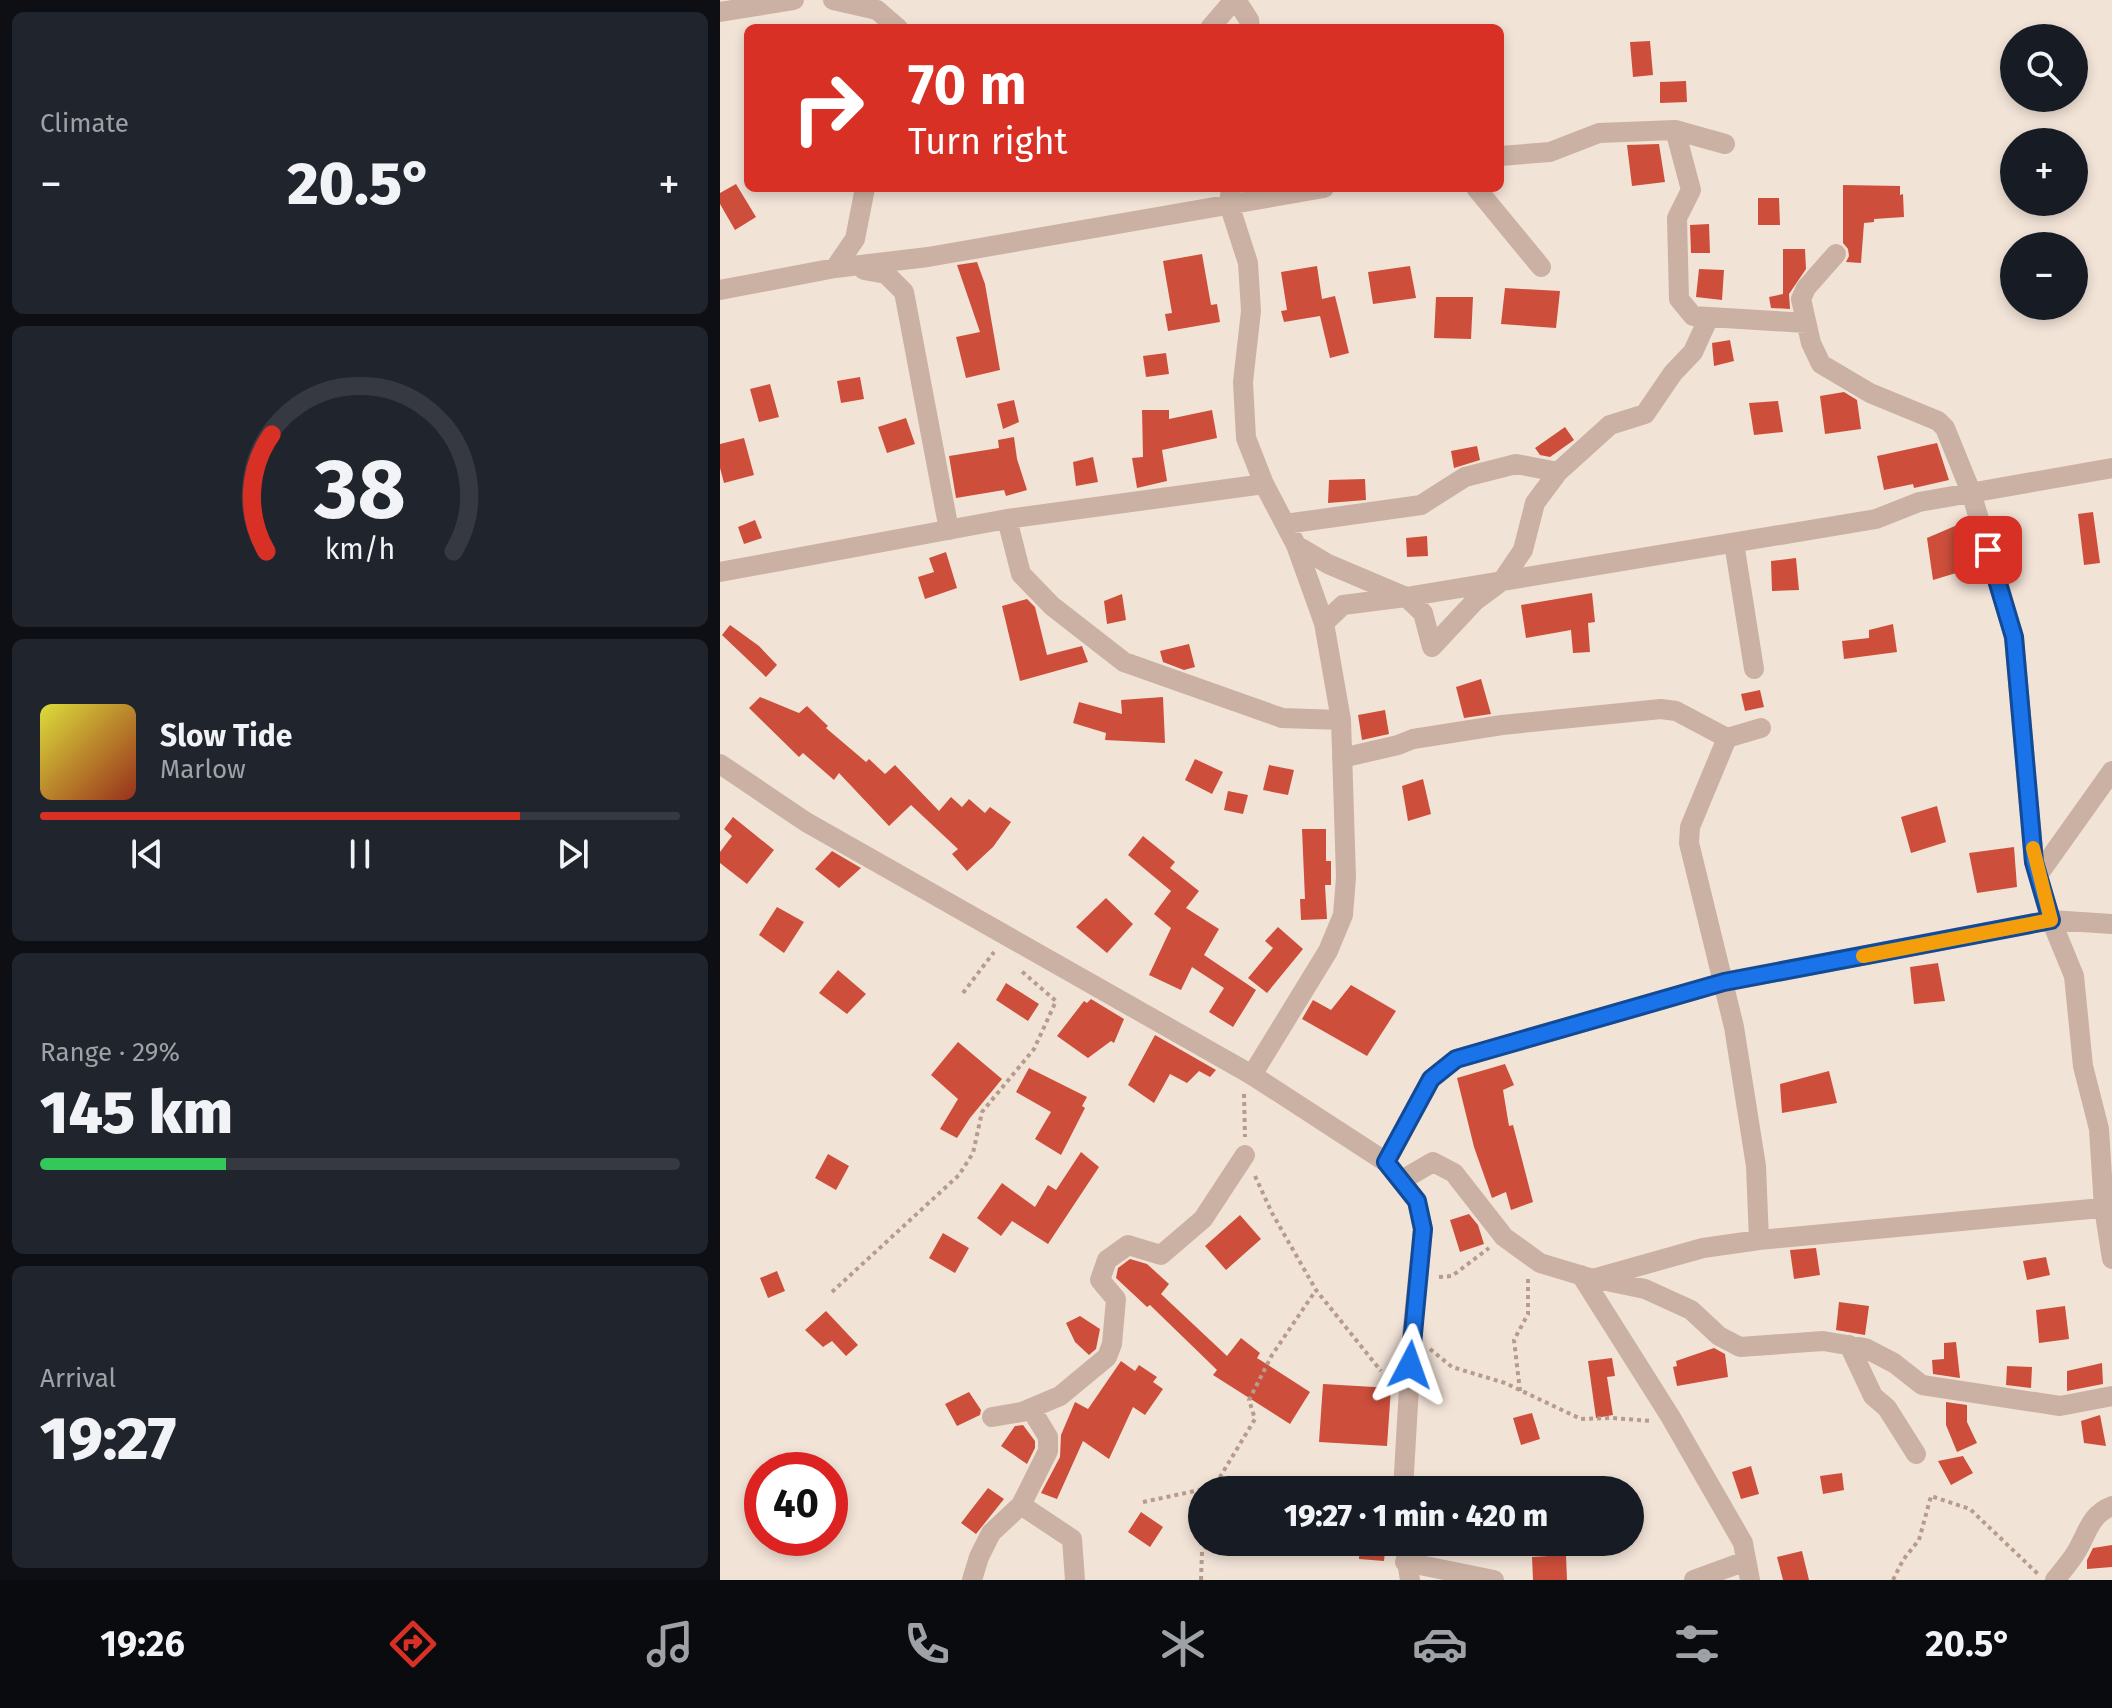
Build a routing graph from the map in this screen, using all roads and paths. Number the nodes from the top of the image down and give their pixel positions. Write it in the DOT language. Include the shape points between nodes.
graph roads {
  1 [pos="794,0"];
  2 [pos="833,0"];
  3 [pos="1235,0"];
  4 [pos="720,12"];
  5 [pos="893,24"];
  6 [pos="1214,24"];
  7 [pos="1250,24"];
  8 [pos="1675,130"];
  9 [pos="1725,144"];
  10 [pos="1504,156"];
  11 [pos="864,192"];
  12 [pos="1277,192"];
  13 [pos="1479,192"];
  14 [pos="1230,196"];
  15 [pos="1836,254"];
  16 [pos="842,267"];
  17 [pos="1541,267"];
  18 [pos="720,290"];
  19 [pos="1709,317"];
  20 [pos="1806,323"];
  21 [pos="2112,468"];
  22 [pos="1558,472"];
  23 [pos="1264,484"];
  24 [pos="1971,492"];
  25 [pos="1007,519"];
  26 [pos="1285,524"];
  27 [pos="949,530"];
  28 [pos="1734,543"];
  29 [pos="1296,545"];
  30 [pos="720,572"];
  31 [pos="1502,581"];
  32 [pos="1406,597"];
  33 [pos="1324,623"];
  34 [pos="1754,669"];
  35 [pos="1341,720"];
  36 [pos="1761,728"];
  37 [pos="1727,738"];
  38 [pos="1342,758"];
  39 [pos="720,764"];
  40 [pos="2112,771"];
  41 [pos="2038,875"];
  42 [pos="2110,919"];
  43 [pos="2051,920"];
  44 [pos="1010,949"];
  45 [pos="1724,982"];
  46 [pos="963,993"];
  47 [pos="1252,1075"];
  48 [pos="1245,1155"];
  49 [pos="1386,1162"];
  50 [pos="1402,1180"];
  51 [pos="2108,1208"];
  52 [pos="1504,1237"];
  53 [pos="1759,1240"];
  54 [pos="1528,1254"];
  55 [pos="2112,1259"];
  56 [pos="1587,1277"];
  57 [pos="1417,1284"];
  58 [pos="1316,1290"];
  59 [pos="832,1292"];
  60 [pos="1412,1336"];
  61 [pos="1849,1345"];
  62 [pos="1381,1371"];
  63 [pos="1520,1391"];
  64 [pos="2112,1396"];
  65 [pos="1031,1409"];
  66 [pos="992,1417"];
  67 [pos="1674,1423"];
  68 [pos="1916,1454"];
  69 [pos="1223,1476"];
  70 [pos="1404,1476"];
  71 [pos="1188,1493"];
  72 [pos="1143,1502"];
  73 [pos="1021,1505"];
  74 [pos="2112,1506"];
  75 [pos="1202,1556"];
  76 [pos="1406,1561"];
  77 [pos="1748,1570"];
  78 [pos="972,1580"];
  79 [pos="1075,1580"];
  80 [pos="1201,1580"];
  81 [pos="1494,1580"];
  82 [pos="1694,1580"];
  83 [pos="1893,1580"];
  84 [pos="2046,1580"];
  85 [pos="2055,1580"];
  1 -- 4 [label="street"];
  2 -- 5 [label="street" via="877,10"];
  3 -- 6 [label="street"];
  3 -- 7 [label="street"];
  8 -- 9 [label="street"];
  8 -- 10 [label="street" via="1599,133 1550,152"];
  8 -- 19 [label="street" via="1691,190 1677,218 1679,299 1693,316"];
  11 -- 16 [label="street" via="855,239"];
  12 -- 14 [label="street"];
  13 -- 17 [label="street"];
  14 -- 16 [label="street" via="928,257"];
  14 -- 23 [label="street" via="1248,263 1246,438"];
  15 -- 20 [label="street" via="1801,299"];
  16 -- 18 [label="street"];
  16 -- 27 [label="street" via="886,274 904,292"];
  19 -- 20 [label="street"];
  19 -- 22 [label="street" via="1693,352 1645,414 1610,425"];
  20 -- 24 [label="street" via="1821,364 1945,428"];
  21 -- 24 [label="street"];
  22 -- 26 [label="street" via="1516,464 1465,477 1421,505"];
  22 -- 31 [label="street" via="1535,503 1523,550"];
  23 -- 25 [label="street"];
  23 -- 26 [label="street"];
  24 -- 28 [label="street" via="1919,502 1876,519"];
  24 -- 41 [label="street" via="2014,637"];
  25 -- 27 [label="street"];
  25 -- 35 [label="street" via="1021,574 1052,606 1124,662 1282,718"];
  26 -- 29 [label="street"];
  27 -- 30 [label="street"];
  28 -- 31 [label="street"];
  28 -- 34 [label="street"];
  29 -- 32 [label="street"];
  29 -- 33 [label="street"];
  31 -- 32 [label="street"];
  31 -- 32 [label="street" via="1432,647 1423,613"];
  32 -- 33 [label="street" via="1343,605"];
  33 -- 35 [label="street"];
  35 -- 38 [label="street"];
  36 -- 37 [label="street"];
  37 -- 38 [label="street" via="1676,711 1661,709 1502,725 1413,739"];
  37 -- 45 [label="street" via="1690,827 1689,843"];
  38 -- 47 [label="street" via="1343,915 1328,951"];
  39 -- 44 [label="street"];
  40 -- 41 [label="street"];
  41 -- 43 [label="street"];
  42 -- 43 [label="street"];
  43 -- 45 [label="street"];
  43 -- 51 [label="street" via="2074,976 2083,1066 2099,1129"];
  44 -- 46 [label="path" via="996,948"];
  44 -- 47 [label="street"];
  44 -- 59 [label="path" via="1056,1001 1034,1049 982,1112 973,1153 959,1175"];
  45 -- 49 [label="street" via="1456,1059 1431,1079"];
  45 -- 53 [label="street" via="1756,1166"];
  47 -- 48 [label="path" via="1244,1094"];
  47 -- 49 [label="street"];
  48 -- 58 [label="path"];
  48 -- 65 [label="street" via="1203,1219 1161,1255 1128,1245 1107,1260 1100,1280 1116,1299 1107,1357 1060,1396"];
  49 -- 50 [label="street"];
  50 -- 52 [label="street" via="1433,1162 1454,1173"];
  50 -- 57 [label="street" via="1417,1201 1423,1229"];
  51 -- 53 [label="street"];
  51 -- 55 [label="street"];
  52 -- 54 [label="street"];
  52 -- 57 [label="path" via="1452,1276"];
  53 -- 56 [label="street"];
  54 -- 56 [label="street" via="1540,1263"];
  54 -- 63 [label="path" via="1528,1314 1514,1340"];
  56 -- 61 [label="street" via="1645,1289 1691,1310 1740,1347 1823,1341"];
  56 -- 67 [label="street"];
  57 -- 60 [label="street"];
  58 -- 62 [label="path"];
  58 -- 69 [label="path" via="1249,1400 1255,1419"];
  60 -- 63 [label="path" via="1452,1367"];
  60 -- 70 [label="street"];
  61 -- 64 [label="street" via="1865,1348 1931,1387 2060,1406"];
  61 -- 68 [label="street" via="1873,1396 1887,1408"];
  63 -- 67 [label="path" via="1581,1419"];
  65 -- 66 [label="street"];
  65 -- 73 [label="street" via="1048,1437 1048,1451"];
  67 -- 77 [label="street" via="1743,1543"];
  71 -- 72 [label="path"];
  73 -- 78 [label="street" via="991,1533"];
  73 -- 79 [label="street" via="1072,1539"];
  74 -- 85 [label="street" via="2098,1513"];
  75 -- 80 [label="path"];
  76 -- 81 [label="street"];
  77 -- 82 [label="street"];
  83 -- 84 [label="path" via="1919,1540 1931,1496 1970,1509"];
}
